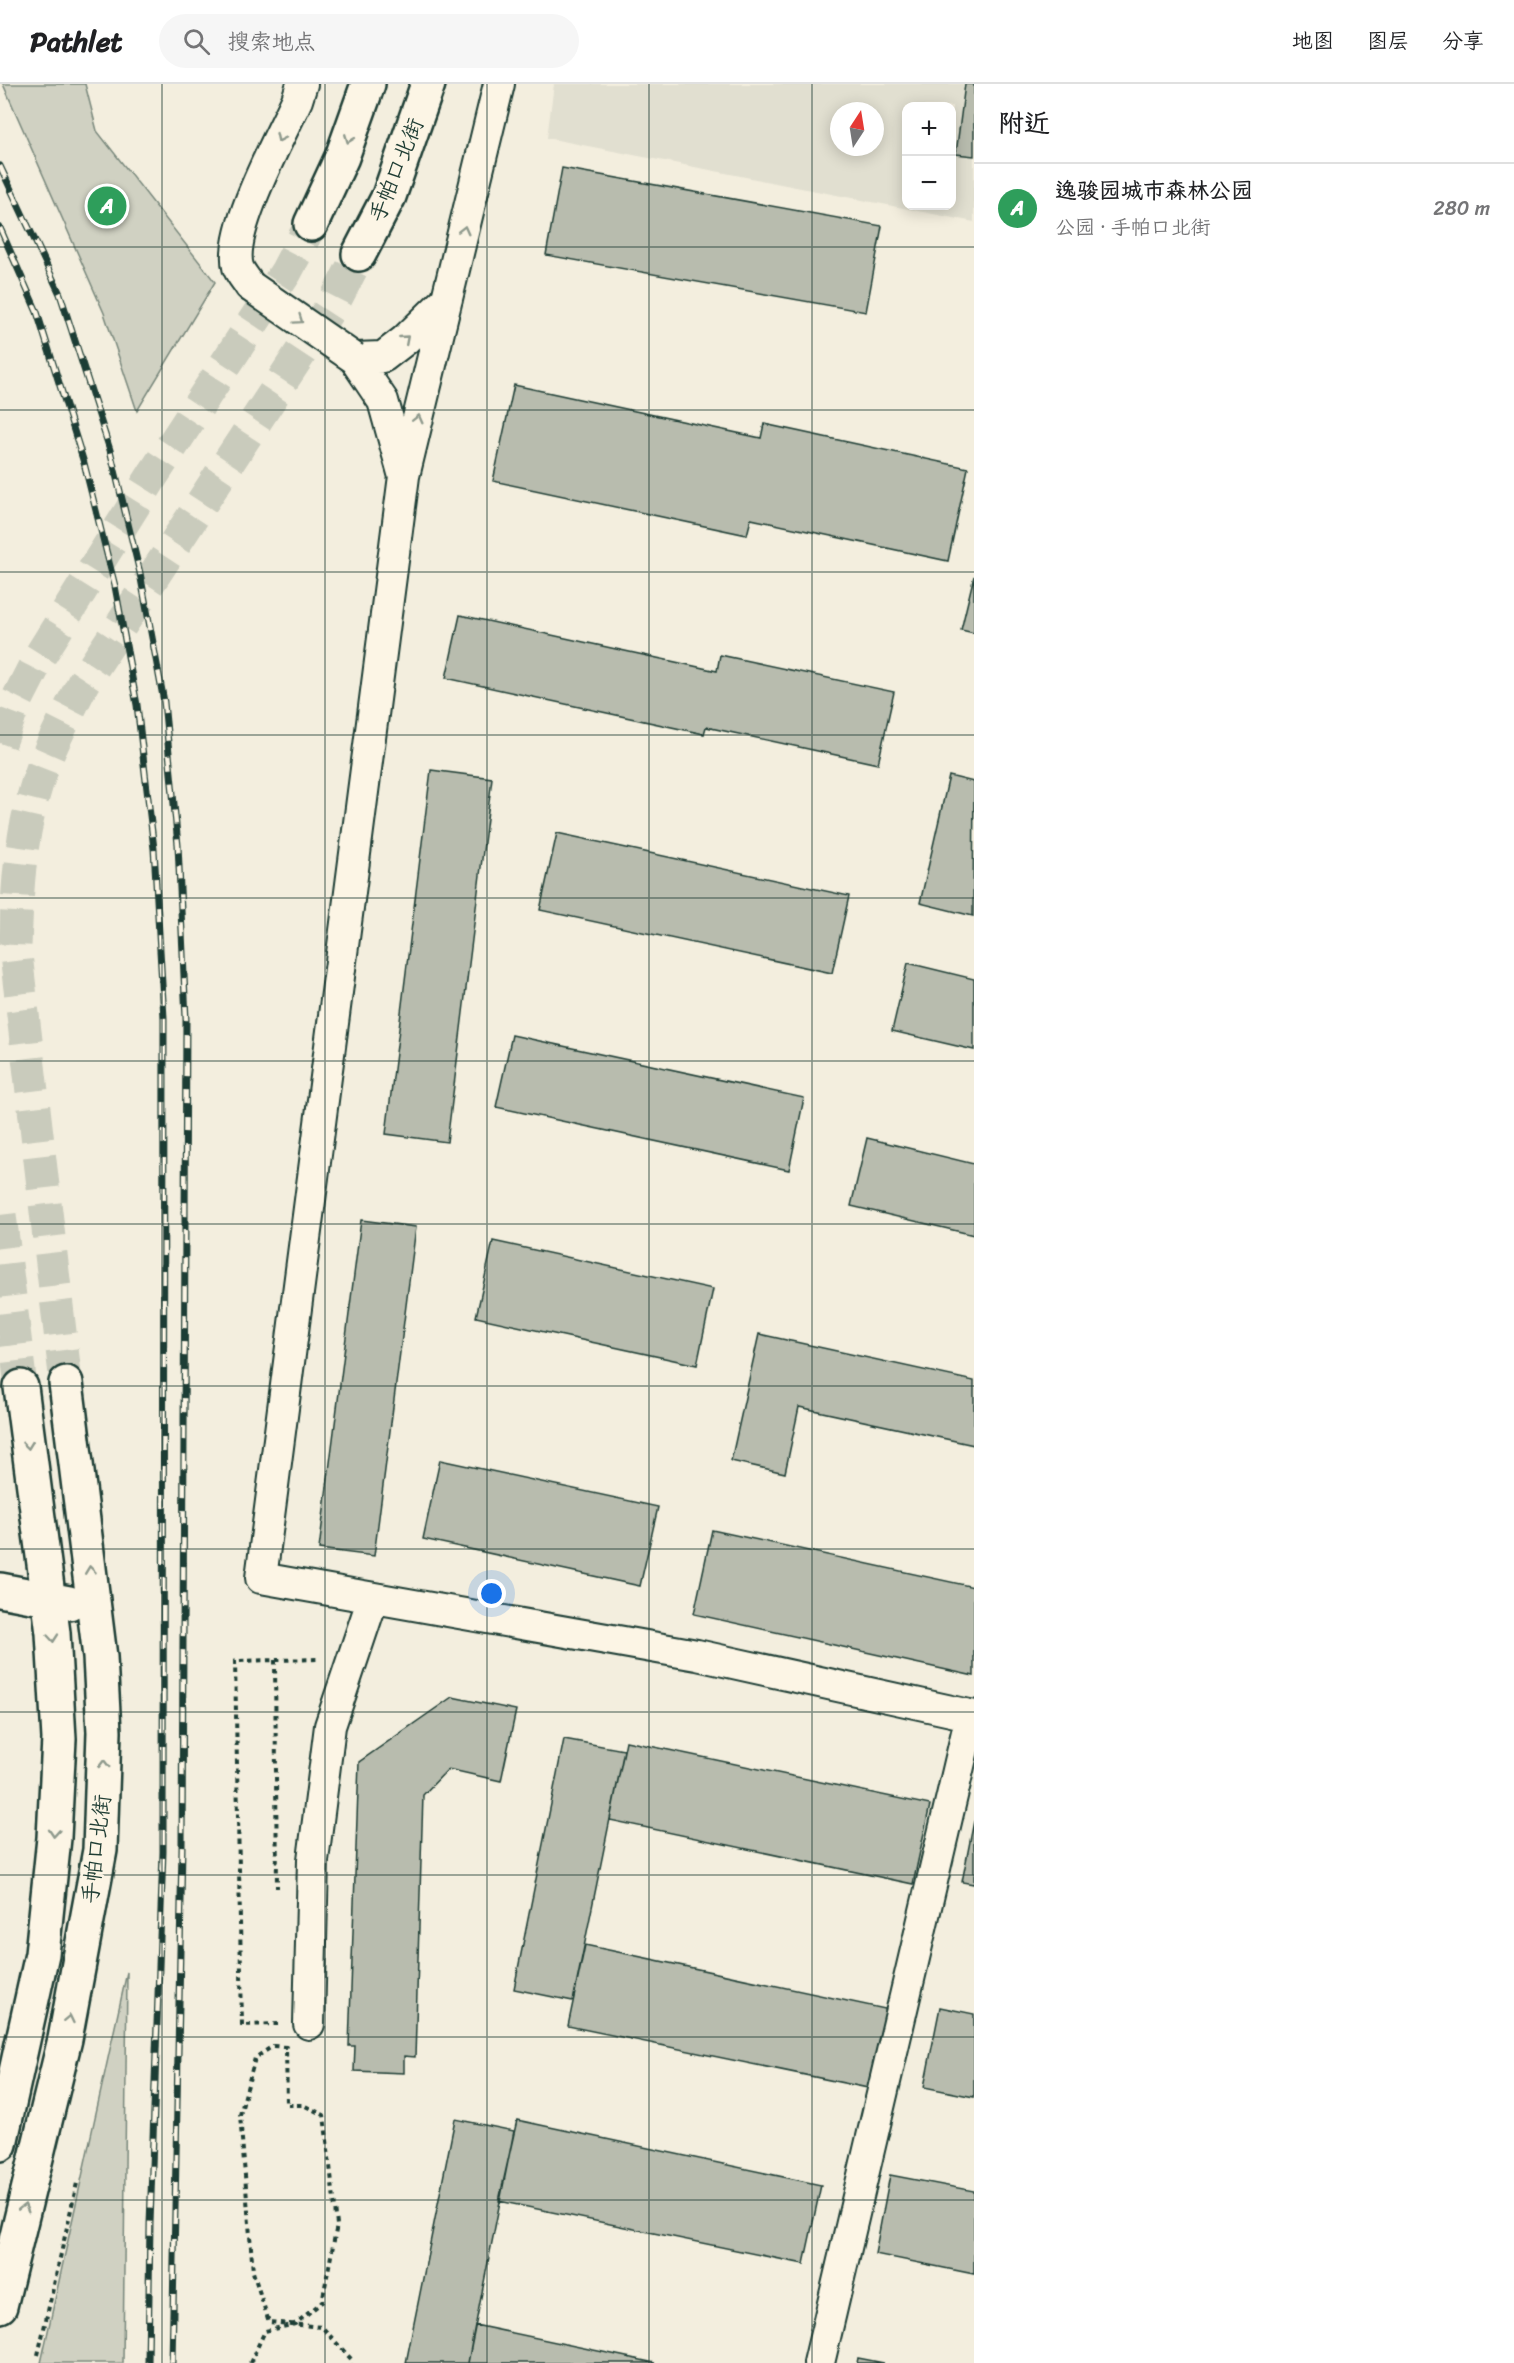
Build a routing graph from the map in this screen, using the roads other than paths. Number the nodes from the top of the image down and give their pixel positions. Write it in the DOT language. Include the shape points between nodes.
graph roads {
  1 [pos="302,84"];
  2 [pos="368,84"];
  3 [pos="429,84"];
  4 [pos="499,84"];
  5 [pos="310,224"];
  6 [pos="359,255"];
  7 [pos="447,299"];
  8 [pos="354,358"];
  9 [pos="404,476"];
  10 [pos="66,1383"];
  11 [pos="21,1387"];
  12 [pos="0,1590"];
  13 [pos="373,1598"];
  14 [pos="48,1600"];
  15 [pos="94,1606"];
  16 [pos="972,1715"];
  17 [pos="309,2024"];
  18 [pos="0,2144"];
  19 [pos="0,2306"];
  20 [pos="819,2363"];
  1 -- 8 [label="street, one-way, bridge" via="245,213 238,240 238,267 250,286"];
  2 -- 5 [label="street, one-way" via="342,157"];
  3 -- 6 [label="street, 手帕口北街" via="389,196"];
  7 -- 4 [label="street, one-way"];
  8 -- 7 [label="street, one-way" via="383,357"];
  9 -- 7 [label="street, one-way"];
  8 -- 9 [label="street" via="383,401"];
  9 -- 13 [label="street" via="261,1578"];
  15 -- 10 [label="street, 手帕口北街, one-way"];
  11 -- 14 [label="street, 手帕口北街, one-way"];
  12 -- 14 [label="street"];
  13 -- 16 [label="street" via="697,1655"];
  13 -- 17 [label="street" via="330,1726 313,1860"];
  14 -- 15 [label="street"];
  14 -- 18 [label="street, 手帕口北街, one-way" via="59,1739 54,1838 42,1954"];
  19 -- 15 [label="street, 手帕口北街, one-way" via="65,2039 100,1850 105,1732"];
  16 -- 20 [label="street"];
}
